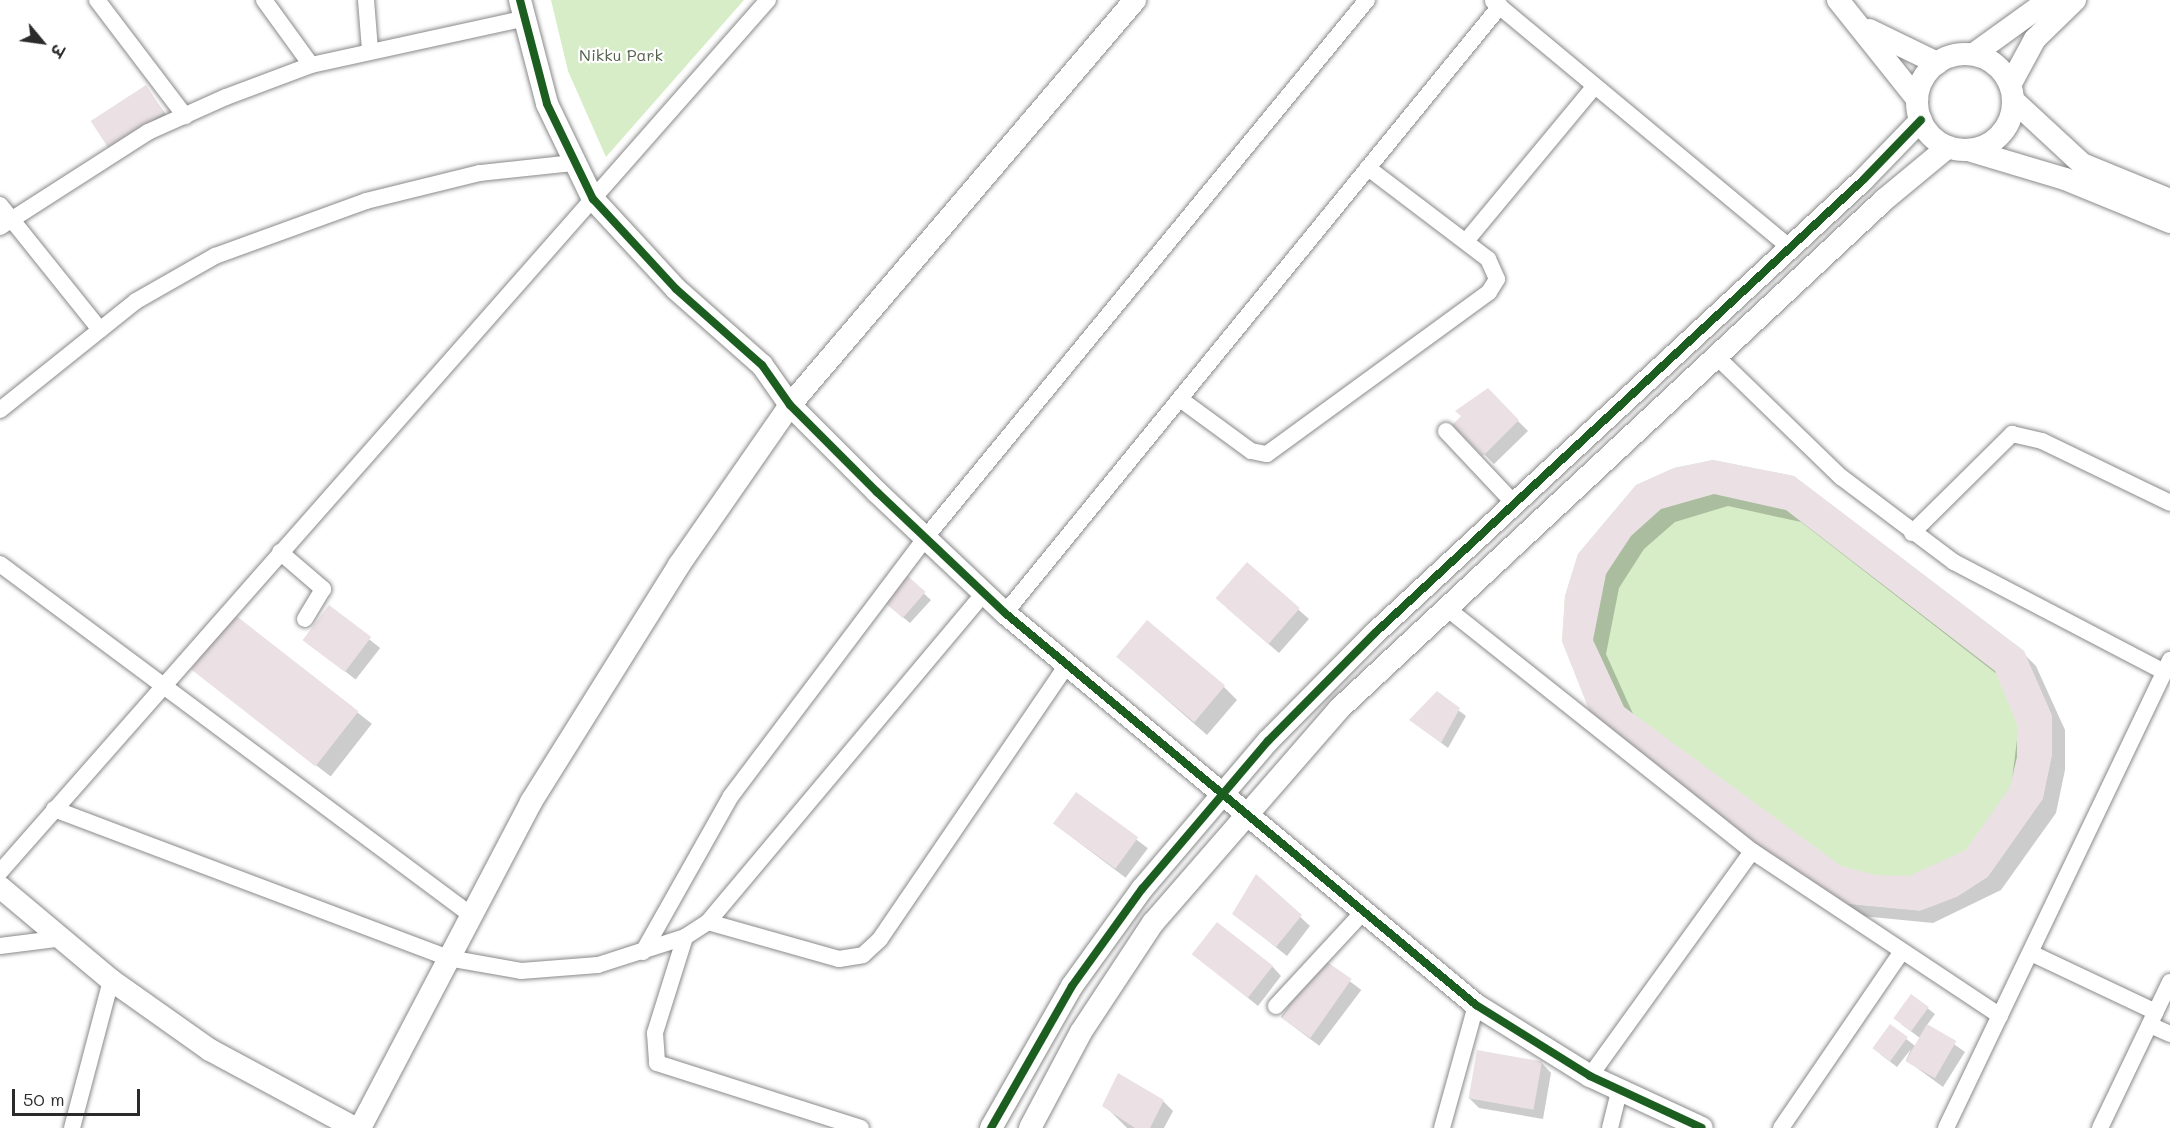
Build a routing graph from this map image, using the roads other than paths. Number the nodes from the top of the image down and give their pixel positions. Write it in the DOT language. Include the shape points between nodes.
graph roads {
  1 [pos="97,0"];
  2 [pos="264,0"];
  3 [pos="366,0"];
  4 [pos="768,0"];
  5 [pos="1135,0"];
  6 [pos="1367,0"];
  7 [pos="1838,0"];
  8 [pos="2049,0"];
  9 [pos="2075,0"];
  10 [pos="1496,3"];
  11 [pos="521,9"];
  12 [pos="1865,28"];
  13 [pos="370,50"];
  14 [pos="1974,54"];
  15 [pos="1937,63"];
  16 [pos="311,66"];
  17 [pos="1595,86"];
  18 [pos="2012,93"];
  19 [pos="1919,110"];
  20 [pos="185,116"];
  21 [pos="1958,148"];
  22 [pos="574,163"];
  23 [pos="1368,168"];
  24 [pos="593,200"];
  25 [pos="2170,200"];
  26 [pos="0,206"];
  27 [pos="2170,222"];
  28 [pos="5,223"];
  29 [pos="1467,240"];
  30 [pos="1791,248"];
  31 [pos="1746,289"];
  32 [pos="1768,308"];
  33 [pos="100,330"];
  34 [pos="1716,356"];
  35 [pos="1180,399"];
  36 [pos="790,405"];
  37 [pos="0,410"];
  38 [pos="1446,431"];
  39 [pos="1513,502"];
  40 [pos="2170,503"];
  41 [pos="1912,533"];
  42 [pos="926,537"];
  43 [pos="280,552"];
  44 [pos="0,564"];
  45 [pos="984,593"];
  46 [pos="1449,610"];
  47 [pos="1005,612"];
  48 [pos="305,619"];
  49 [pos="1067,665"];
  50 [pos="2167,666"];
  51 [pos="159,687"];
  52 [pos="1221,796"];
  53 [pos="54,809"];
  54 [pos="1244,816"];
  55 [pos="1752,851"];
  56 [pos="0,872"];
  57 [pos="0,887"];
  58 [pos="1362,912"];
  59 [pos="471,915"];
  60 [pos="708,922"];
  61 [pos="686,937"];
  62 [pos="63,938"];
  63 [pos="0,946"];
  64 [pos="643,952"];
  65 [pos="1900,953"];
  66 [pos="2031,953"];
  67 [pos="448,958"];
  68 [pos="111,980"];
  69 [pos="2170,982"];
  70 [pos="1476,1005"];
  71 [pos="1276,1006"];
  72 [pos="2000,1016"];
  73 [pos="2153,1018"];
  74 [pos="2170,1034"];
  75 [pos="1590,1076"];
  76 [pos="1619,1091"];
  77 [pos="72,1128"];
  78 [pos="358,1128"];
  79 [pos="861,1128"];
  80 [pos="991,1128"];
  81 [pos="1030,1128"];
  82 [pos="1442,1128"];
  83 [pos="1610,1128"];
  84 [pos="1701,1128"];
  85 [pos="1780,1128"];
  86 [pos="1946,1128"];
  87 [pos="2100,1128"];
  1 -- 20 [label="street"];
  2 -- 16 [label="street"];
  3 -- 13 [label="street"];
  4 -- 24 [label="street"];
  5 -- 36 [label="street"];
  6 -- 42 [label="street"];
  7 -- 12 [label="street"];
  8 -- 14 [label="street"];
  9 -- 18 [label="street" via="2035,39"];
  10 -- 17 [label="street"];
  10 -- 23 [label="street"];
  11 -- 13 [label="street"];
  11 -- 22 [label="street" via="548,104"];
  12 -- 15 [label="street"];
  12 -- 19 [label="street"];
  13 -- 16 [label="street"];
  14 -- 15 [label="street"];
  14 -- 18 [label="street" via="1993,63"];
  15 -- 19 [label="street" via="1925,76"];
  16 -- 20 [label="street"];
  17 -- 29 [label="street"];
  17 -- 30 [label="street"];
  18 -- 21 [label="street" via="2003,130 1986,145"];
  18 -- 25 [label="street" via="2082,164"];
  19 -- 21 [label="street"];
  19 -- 30 [label="street"];
  20 -- 28 [label="street" via="148,132"];
  21 -- 27 [label="street" via="2065,179"];
  21 -- 32 [label="street"];
  22 -- 24 [label="street"];
  22 -- 33 [label="street" via="480,173 366,201 215,256 136,301"];
  23 -- 29 [label="street"];
  23 -- 35 [label="street"];
  24 -- 36 [label="street" via="676,289 762,365"];
  24 -- 43 [label="street"];
  26 -- 28 [label="street"];
  28 -- 33 [label="street"];
  29 -- 35 [label="street" via="1496,269 1488,292 1267,454 1251,451"];
  30 -- 31 [label="street"];
  31 -- 32 [label="street"];
  31 -- 39 [label="street"];
  32 -- 34 [label="street"];
  33 -- 37 [label="street"];
  34 -- 41 [label="street" via="1841,477"];
  34 -- 46 [label="street"];
  35 -- 47 [label="street"];
  36 -- 42 [label="street"];
  36 -- 59 [label="street" via="679,565 543,783"];
  38 -- 39 [label="street"];
  39 -- 52 [label="street" via="1375,633"];
  40 -- 41 [label="street" via="2042,441 2012,434"];
  41 -- 50 [label="street" via="2011,595"];
  42 -- 45 [label="street"];
  42 -- 64 [label="street" via="731,796"];
  43 -- 48 [label="street" via="323,589"];
  43 -- 51 [label="street"];
  44 -- 51 [label="street"];
  45 -- 47 [label="street"];
  45 -- 60 [label="street"];
  46 -- 54 [label="street" via="1368,680"];
  46 -- 55 [label="street"];
  47 -- 49 [label="street"];
  49 -- 52 [label="street"];
  49 -- 60 [label="street" via="880,939 863,955 839,959"];
  50 -- 66 [label="street"];
  51 -- 53 [label="street"];
  51 -- 59 [label="street"];
  52 -- 54 [label="street"];
  52 -- 80 [label="street" via="1142,889 1072,986"];
  53 -- 56 [label="street"];
  53 -- 67 [label="street"];
  54 -- 58 [label="street"];
  54 -- 81 [label="street" via="1153,923 1081,1032"];
  55 -- 65 [label="street"];
  55 -- 75 [label="street"];
  57 -- 62 [label="street"];
  58 -- 70 [label="street"];
  58 -- 71 [label="street"];
  59 -- 67 [label="street"];
  60 -- 61 [label="street"];
  61 -- 64 [label="street"];
  61 -- 79 [label="street" via="656,1033 657,1063"];
  62 -- 63 [label="street"];
  62 -- 68 [label="street"];
  64 -- 67 [label="street" via="554,972"];
  65 -- 72 [label="street"];
  65 -- 85 [label="street"];
  66 -- 72 [label="street"];
  66 -- 73 [label="street"];
  67 -- 78 [label="street"];
  68 -- 77 [label="street"];
  68 -- 78 [label="street" via="255,1077"];
  69 -- 73 [label="street"];
  70 -- 75 [label="street"];
  70 -- 82 [label="street"];
  72 -- 86 [label="street"];
  73 -- 74 [label="street"];
  73 -- 87 [label="street"];
  75 -- 76 [label="street"];
  76 -- 83 [label="street"];
  76 -- 84 [label="street"];
}
